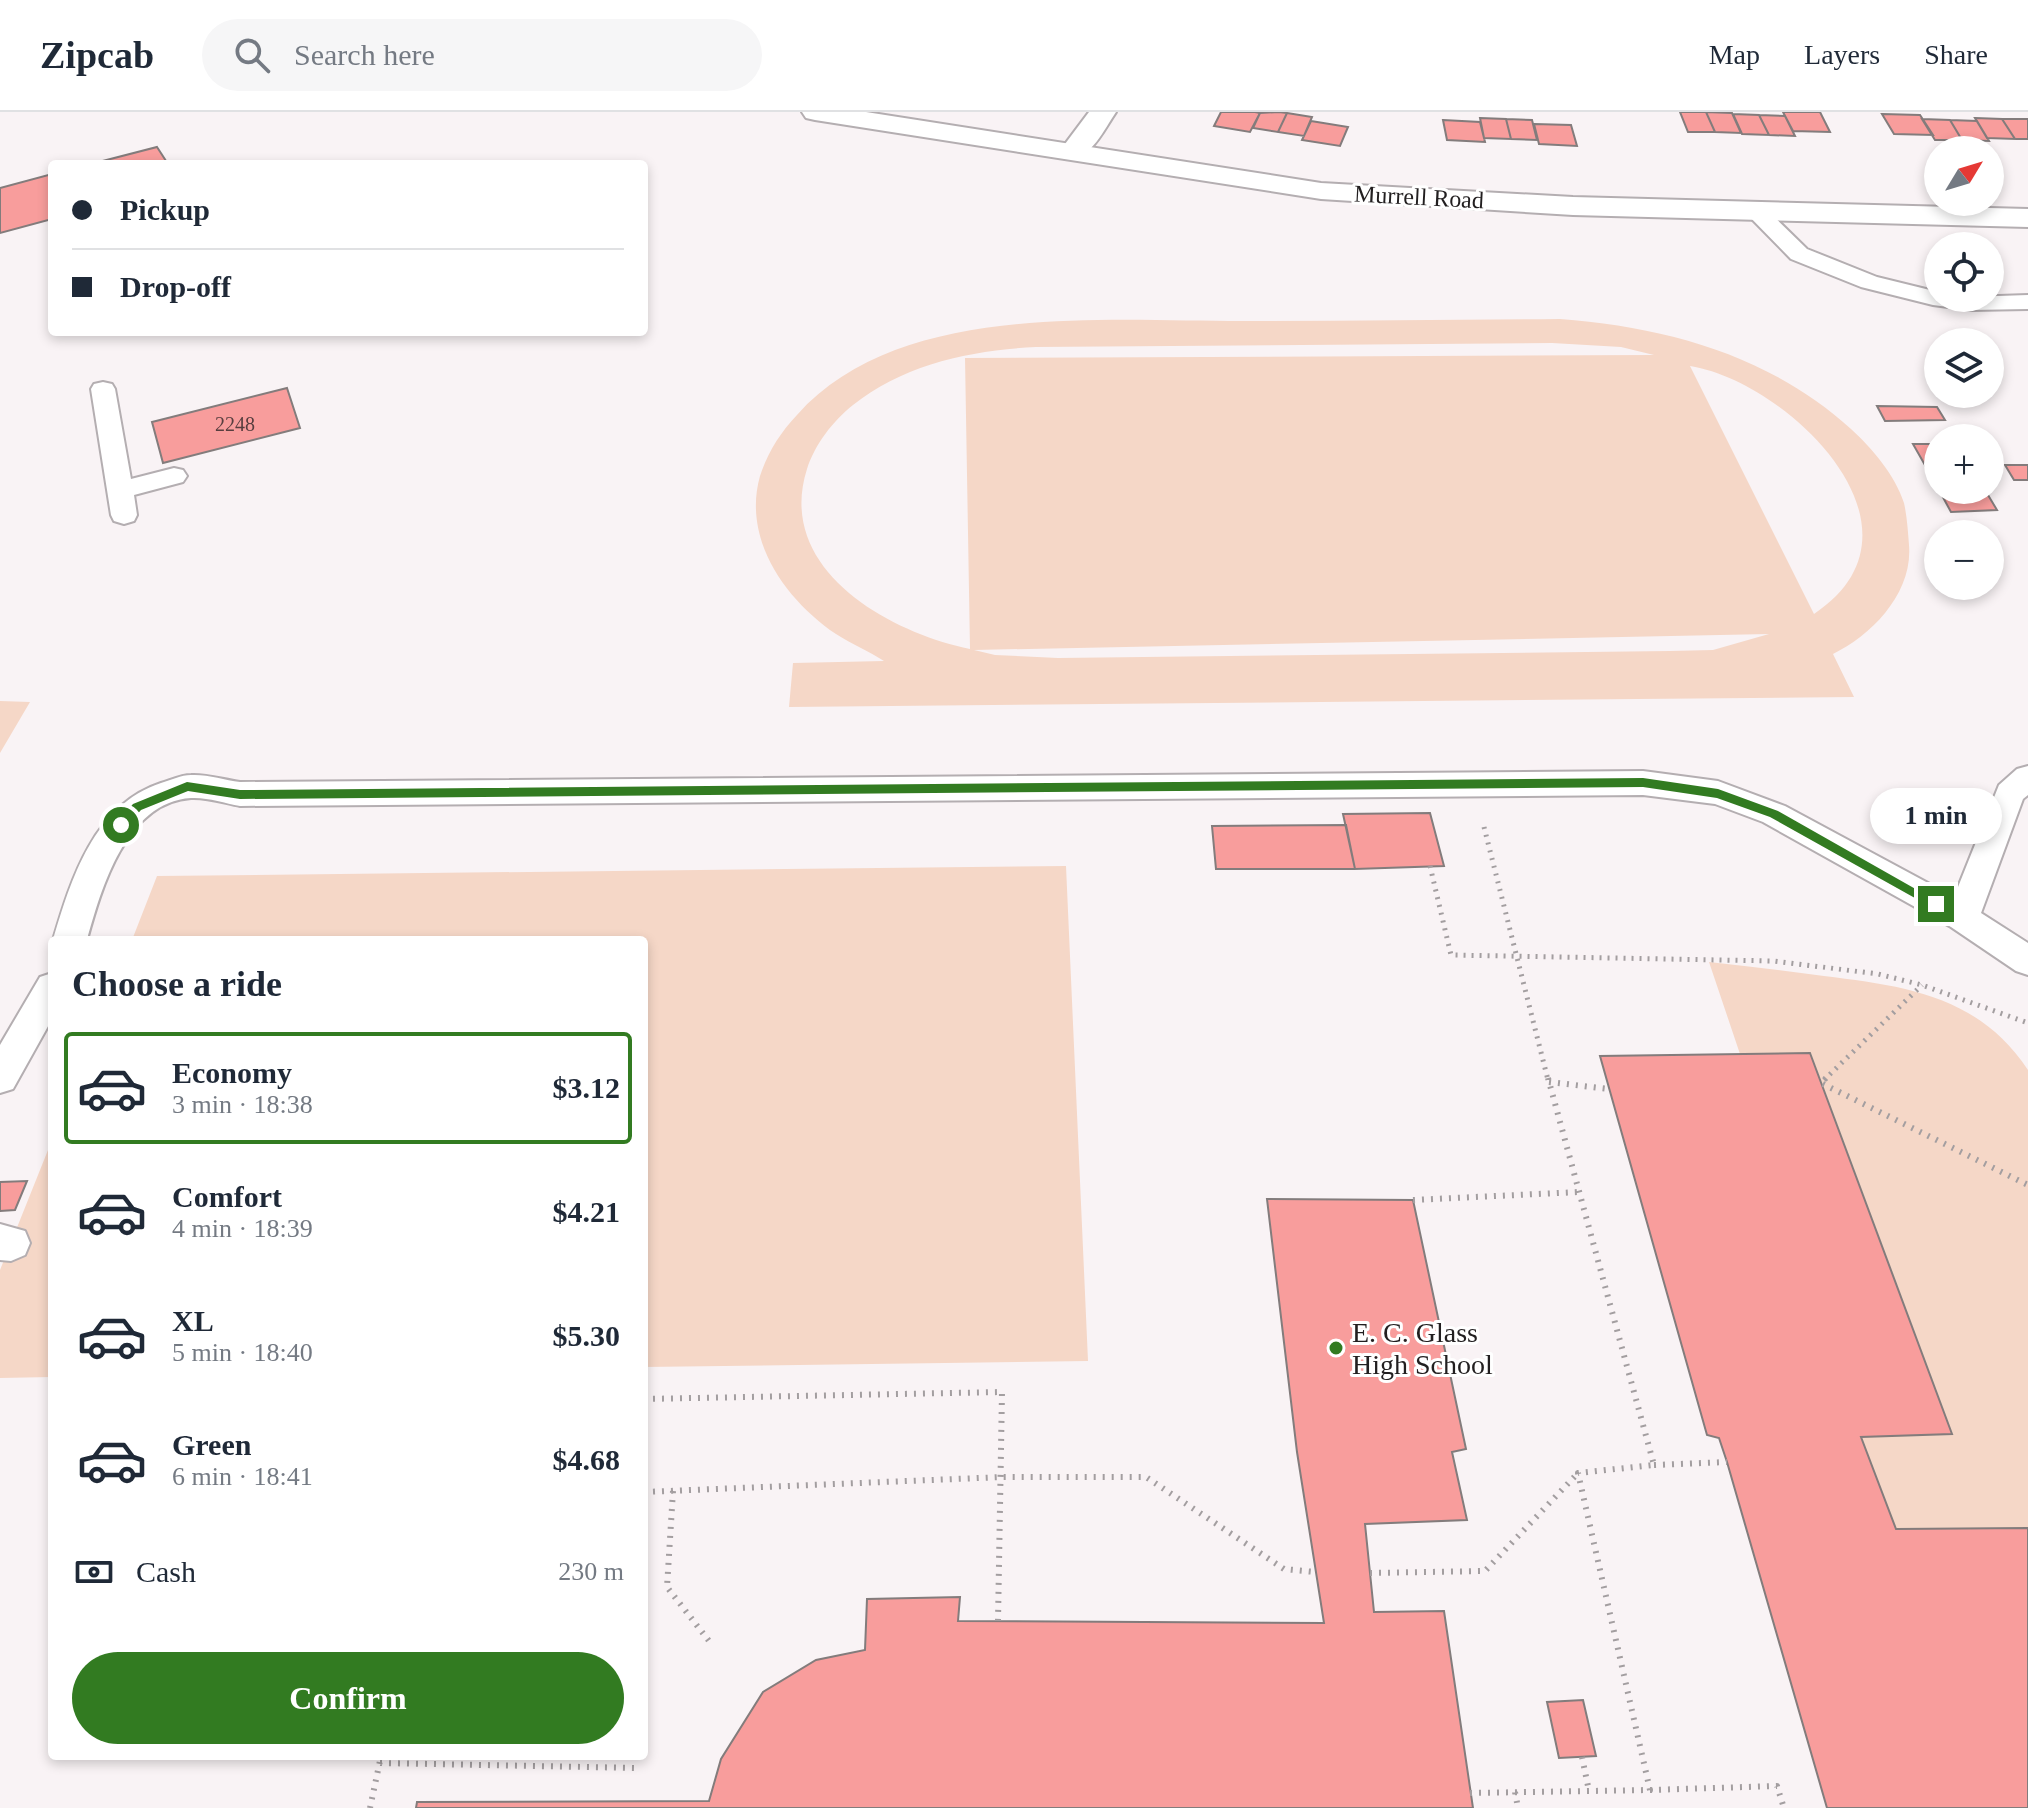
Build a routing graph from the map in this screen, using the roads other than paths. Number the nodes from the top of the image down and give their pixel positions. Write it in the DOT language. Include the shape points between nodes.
graph roads {
  1 [pos="815,112"];
  2 [pos="1103,112"];
  3 [pos="1073,152"];
  4 [pos="1755,211"];
  5 [pos="2028,218"];
  6 [pos="2028,302"];
  7 [pos="103,389"];
  8 [pos="174,476"];
  9 [pos="2028,777"];
  10 [pos="1963,918"];
  11 [pos="71,936"];
  12 [pos="2028,961"];
  13 [pos="48,994"];
  14 [pos="0,1078"];
  1 -- 3 [label="street, Murrell Road"];
  2 -- 3 [label="street"];
  3 -- 4 [label="street, Murrell Road" via="1321,191"];
  4 -- 5 [label="street, Murrell Road"];
  4 -- 6 [label="lane" via="1799,254 1869,282 1971,303"];
  7 -- 8 [label="lane" via="122,502"];
  9 -- 10 [label="lane" via="2010,793"];
  10 -- 11 [label="lane" via="1774,814 1718,793 1643,783 256,794 187,786 137,807 105,843"];
  10 -- 12 [label="lane"];
  13 -- 14 [label="lane"];
}
